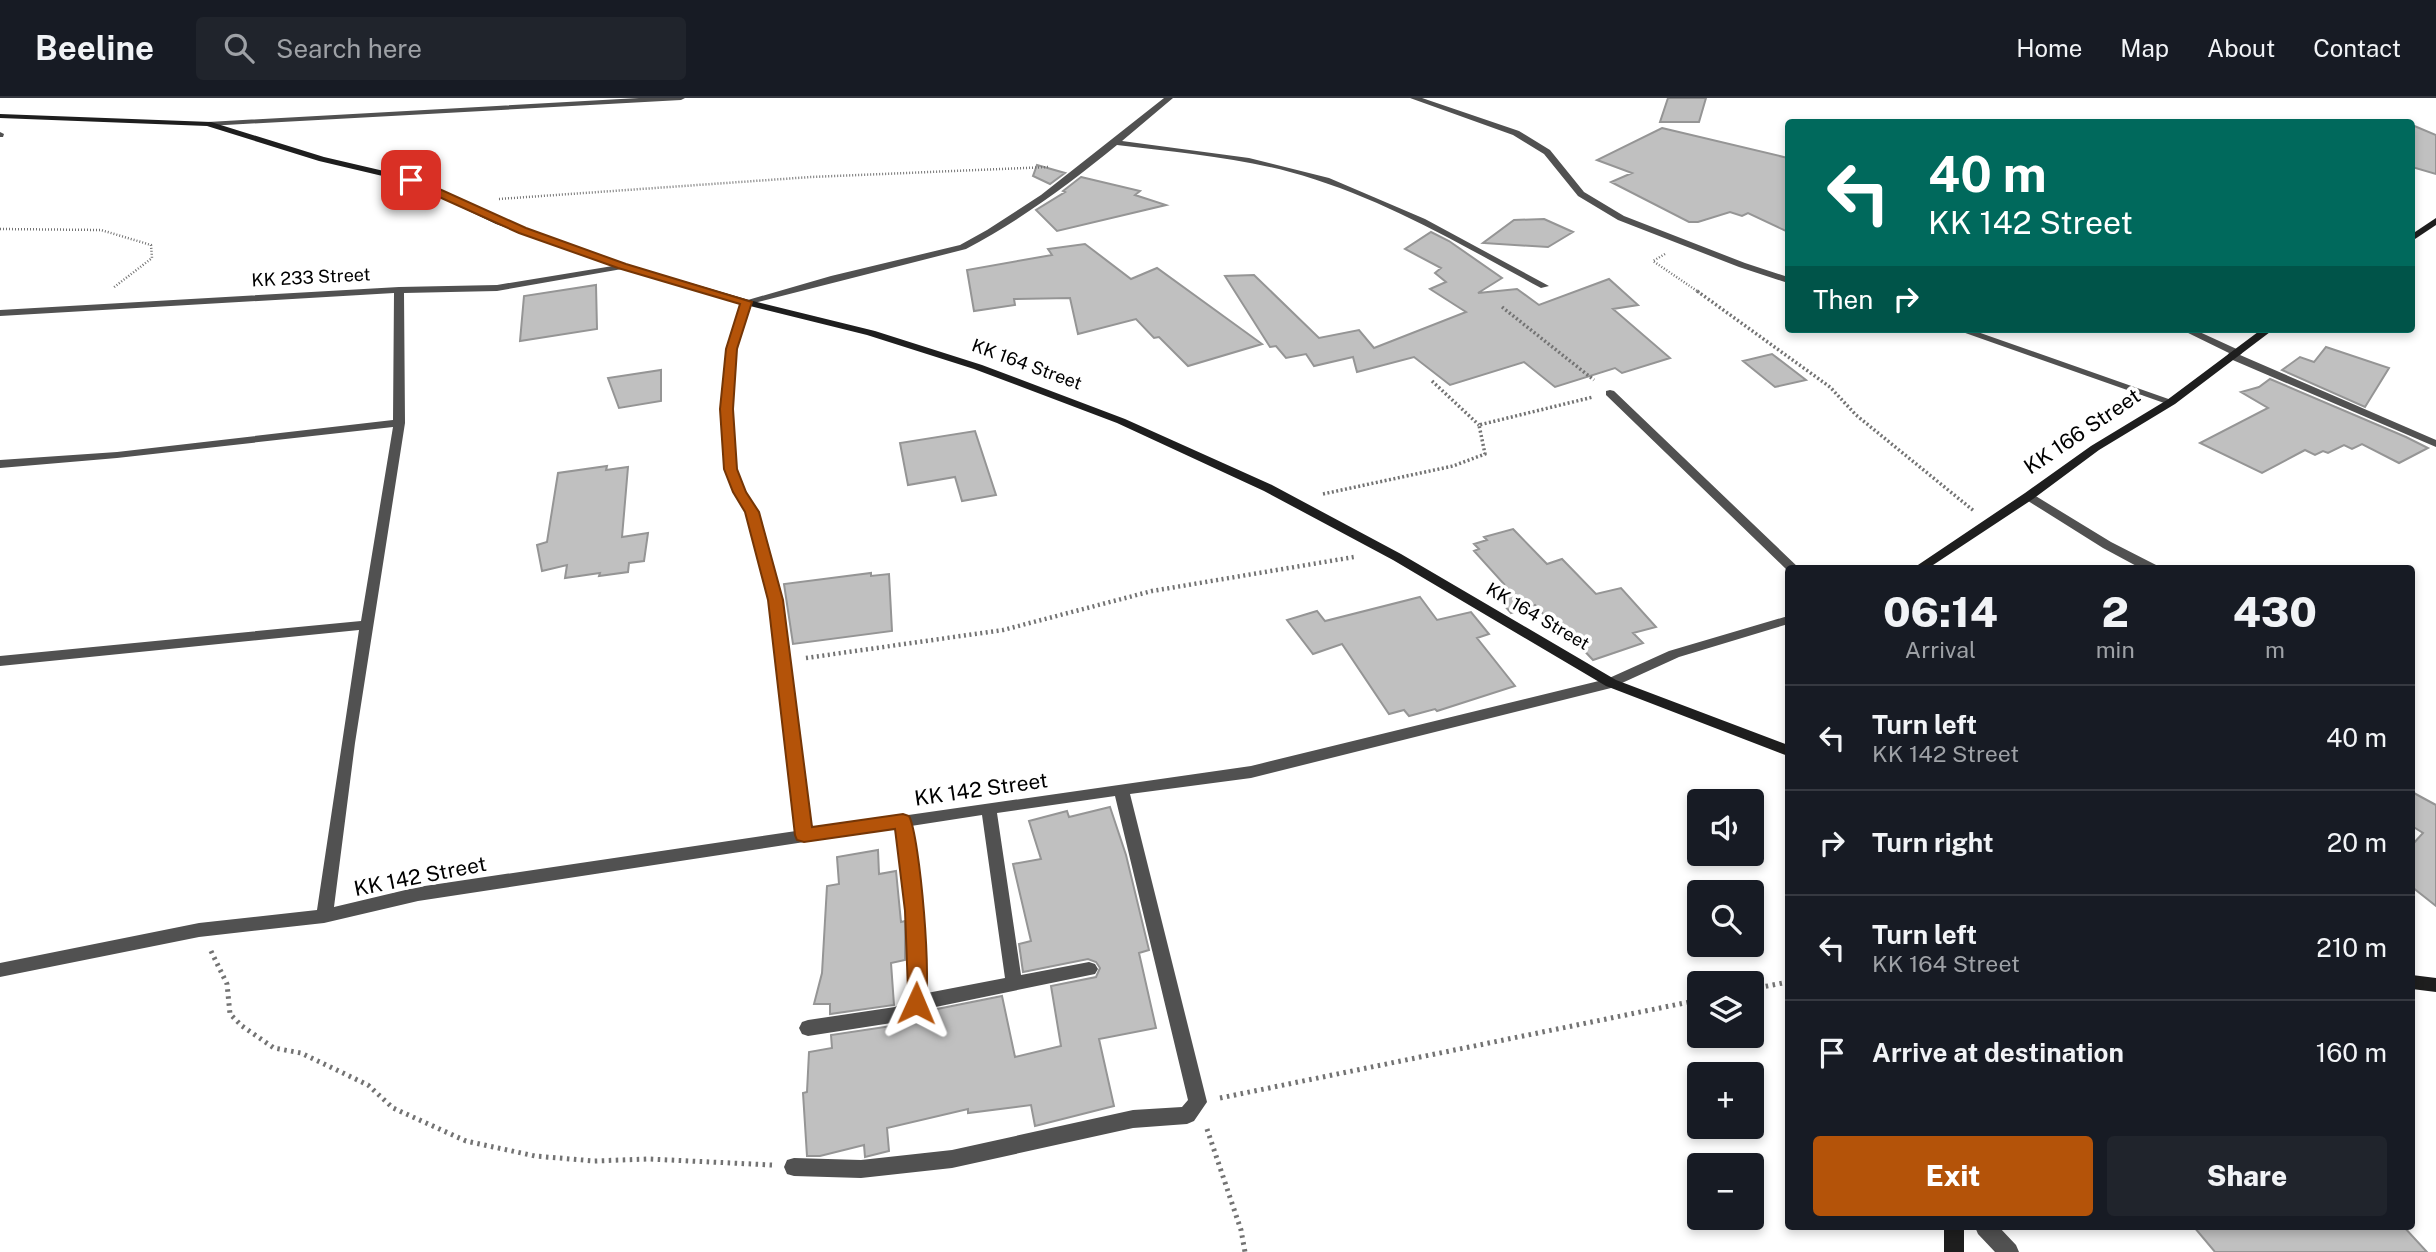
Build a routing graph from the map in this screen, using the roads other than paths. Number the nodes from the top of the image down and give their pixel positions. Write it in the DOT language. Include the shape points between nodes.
graph roads {
  1 [pos="681,98"];
  2 [pos="1169,98"];
  3 [pos="1414,98"];
  4 [pos="0,116"];
  5 [pos="208,124"];
  6 [pos="1114,142"];
  7 [pos="2436,220"];
  8 [pos="2415,237"];
  9 [pos="622,266"];
  10 [pos="1785,279"];
  11 [pos="1544,286"];
  12 [pos="399,290"];
  13 [pos="746,302"];
  14 [pos="0,313"];
  15 [pos="1971,333"];
  16 [pos="2193,333"];
  17 [pos="2263,333"];
  18 [pos="2234,354"];
  19 [pos="1610,393"];
  20 [pos="2171,402"];
  21 [pos="398,423"];
  22 [pos="2436,444"];
  23 [pos="0,464"];
  24 [pos="2029,496"];
  25 [pos="1790,565"];
  26 [pos="1924,565"];
  27 [pos="2146,565"];
  28 [pos="1785,621"];
  29 [pos="367,625"];
  30 [pos="0,660"];
  31 [pos="1611,683"];
  32 [pos="1785,750"];
  33 [pos="1122,790"];
  34 [pos="989,807"];
  35 [pos="903,821"];
  36 [pos="804,835"];
  37 [pos="324,916"];
  38 [pos="1089,969"];
  39 [pos="0,970"];
  40 [pos="2415,982"];
  41 [pos="2415,983"];
  42 [pos="1014,984"];
  43 [pos="2436,985"];
  44 [pos="2436,992"];
  45 [pos="916,1003"];
  46 [pos="808,1028"];
  47 [pos="794,1167"];
  48 [pos="1954,1230"];
  49 [pos="1988,1230"];
  50 [pos="1954,1252"];
  51 [pos="2009,1252"];
  1 -- 5 [label="street"];
  2 -- 6 [label="street"];
  3 -- 10 [label="street" via="1516,133 1547,152 1581,194 1621,218"];
  4 -- 5 [label="main road, KK 164 Street"];
  5 -- 9 [label="main road, KK 164 Street" via="411,180 499,222"];
  6 -- 11 [label="street" via="1259,163 1330,182 1433,227"];
  6 -- 13 [label="street" via="963,247"];
  7 -- 8 [label="main road"];
  9 -- 12 [label="street, KK 233 Street" via="498,288"];
  9 -- 13 [label="main road, KK 164 Street"];
  12 -- 14 [label="street, KK 233 Street"];
  12 -- 21 [label="street"];
  13 -- 31 [label="main road, KK 164 Street" via="871,332 1121,421 1386,551"];
  13 -- 36 [label="street" via="732,349 727,409 731,469 759,531 776,600"];
  15 -- 20 [label="street"];
  16 -- 18 [label="street"];
  17 -- 18 [label="main road, KK 166 Street"];
  18 -- 20 [label="main road, KK 166 Street"];
  18 -- 22 [label="street"];
  19 -- 25 [label="street"];
  20 -- 24 [label="main road, KK 166 Street" via="2095,447"];
  21 -- 23 [label="street"];
  21 -- 29 [label="street"];
  24 -- 26 [label="main road, KK 166 Street"];
  24 -- 27 [label="street"];
  28 -- 31 [label="street, KK 142 Street" via="1674,654"];
  29 -- 30 [label="street"];
  29 -- 37 [label="street"];
  31 -- 32 [label="main road, KK 164 Street"];
  31 -- 33 [label="street, KK 142 Street" via="1251,772"];
  33 -- 34 [label="street, KK 142 Street"];
  33 -- 47 [label="street" via="1198,1102 1187,1115 1133,1119 952,1159 861,1169"];
  34 -- 35 [label="street, KK 142 Street"];
  34 -- 42 [label="street"];
  35 -- 36 [label="street, KK 142 Street"];
  35 -- 45 [label="street" via="915,911"];
  36 -- 37 [label="street, KK 142 Street" via="418,894"];
  37 -- 39 [label="street, KK 142 Street" via="199,930"];
  38 -- 42 [label="street"];
  40 -- 43 [label="main road"];
  41 -- 44 [label="street"];
  42 -- 45 [label="street"];
  45 -- 46 [label="street" via="898,1014"];
  48 -- 50 [label="main road"];
  49 -- 51 [label="street"];
}
